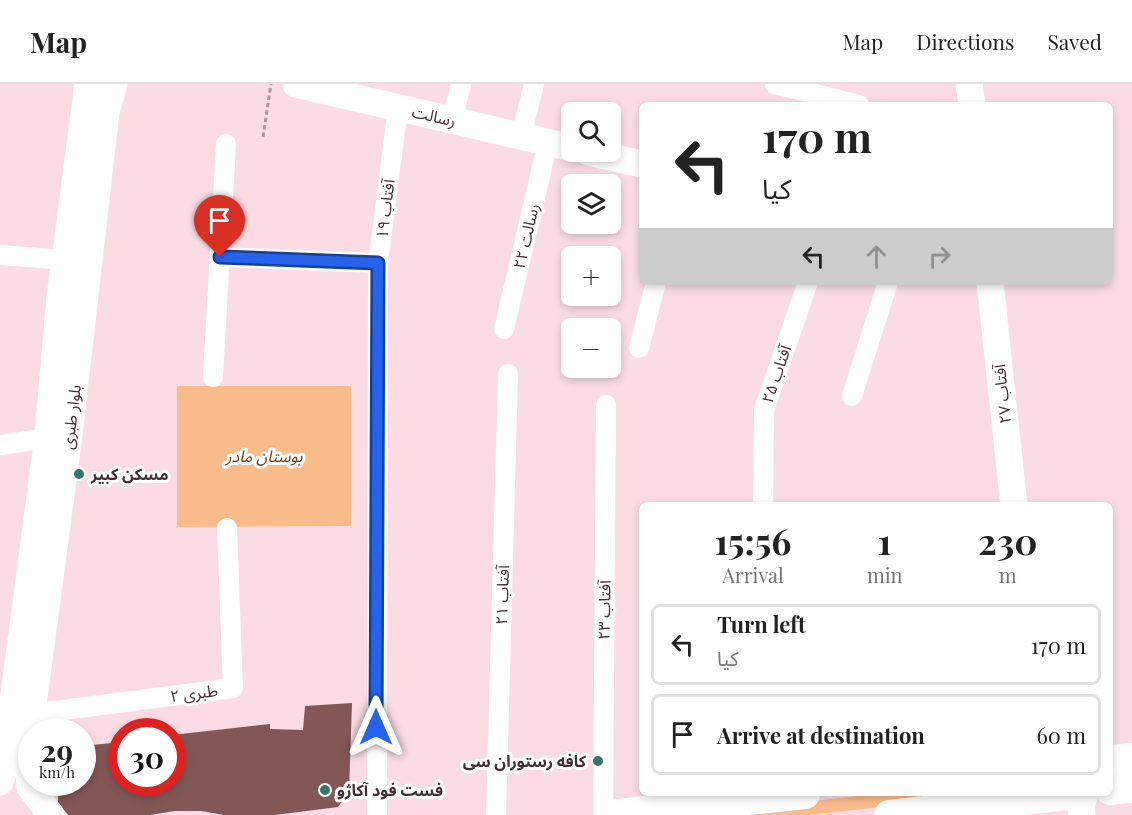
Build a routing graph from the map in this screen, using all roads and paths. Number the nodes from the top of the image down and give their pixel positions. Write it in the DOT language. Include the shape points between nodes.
graph roads {
  1 [pos="88,84"];
  2 [pos="114,84"];
  3 [pos="271,84"];
  4 [pos="300,84"];
  5 [pos="461,84"];
  6 [pos="534,84"];
  7 [pos="776,84"];
  8 [pos="969,84"];
  9 [pos="847,102"];
  10 [pos="972,102"];
  11 [pos="398,108"];
  12 [pos="452,120"];
  13 [pos="263,136"];
  14 [pos="521,136"];
  15 [pos="226,144"];
  16 [pos="560,145"];
  17 [pos="621,159"];
  18 [pos="639,163"];
  19 [pos="0,255"];
  20 [pos="220,257"];
  21 [pos="66,260"];
  22 [pos="378,263"];
  23 [pos="655,285"];
  24 [pos="807,285"];
  25 [pos="887,285"];
  26 [pos="990,285"];
  27 [pos="504,329"];
  28 [pos="639,348"];
  29 [pos="508,375"];
  30 [pos="213,377"];
  31 [pos="852,396"];
  32 [pos="606,405"];
  33 [pos="59,436"];
  34 [pos="0,445"];
  35 [pos="763,502"];
  36 [pos="1014,502"];
  37 [pos="227,528"];
  38 [pos="32,714"];
  39 [pos="1132,758"];
  40 [pos="1113,760"];
  41 [pos="0,782"];
  42 [pos="1132,788"];
  43 [pos="1113,790"];
  44 [pos="762,796"];
  45 [pos="1072,796"];
  46 [pos="1084,796"];
  47 [pos="1045,806"];
  48 [pos="51,815"];
  49 [pos="376,815"];
  50 [pos="496,815"];
  51 [pos="603,815"];
  52 [pos="609,815"];
  53 [pos="889,815"];
  54 [pos="1082,815"];
  1 -- 21 [label="main road, بلوار طبری"];
  2 -- 33 [label="main road, بلوار طبری" via="106,112"];
  3 -- 13 [label="path"];
  4 -- 11 [label="main road, رسالت"];
  5 -- 12 [label="street"];
  6 -- 14 [label="street"];
  7 -- 9 [label="street"];
  8 -- 10 [label="main road"];
  11 -- 12 [label="main road, رسالت"];
  11 -- 22 [label="street, آفتاب ۱۹"];
  12 -- 14 [label="main road, رسالت"];
  14 -- 16 [label="main road, رسالت"];
  15 -- 20 [label="street"];
  16 -- 27 [label="street, رسالت ۲۲"];
  17 -- 18 [label="main road"];
  19 -- 21 [label="street"];
  20 -- 22 [label="street"];
  20 -- 30 [label="street"];
  21 -- 33 [label="main road, بلوار طبری" via="60,297"];
  22 -- 49 [label="street, آفتاب ۱۹"];
  23 -- 28 [label="street"];
  24 -- 35 [label="street, آفتاب ۲۵" via="764,410"];
  25 -- 31 [label="street"];
  26 -- 36 [label="main road, آفتاب ۲۷"];
  29 -- 50 [label="street, آفتاب ۲۱"];
  32 -- 51 [label="street, آفتاب ۲۳"];
  33 -- 34 [label="street"];
  33 -- 38 [label="main road, بلوار طبری"];
  33 -- 41 [label="main road, بلوار طبری"];
  37 -- 38 [label="street, طبری ۲" via="233,688"];
  38 -- 48 [label="main road, بلوار طبری" via="27,750 30,787"];
  39 -- 40 [label="main road"];
  42 -- 43 [label="main road"];
  44 -- 52 [label="main road"];
  45 -- 47 [label="main road"];
  46 -- 54 [label="main road"];
  47 -- 53 [label="main road"];
}
